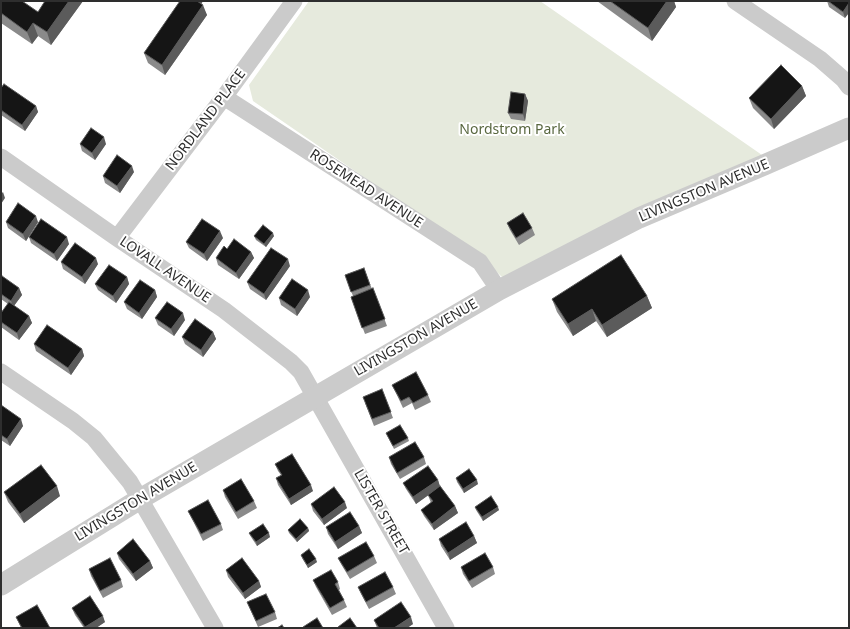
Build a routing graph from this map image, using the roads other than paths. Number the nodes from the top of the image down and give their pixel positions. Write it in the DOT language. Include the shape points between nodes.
graph roads {
  1 [pos="735,1"];
  2 [pos="287,3"];
  3 [pos="849,87"];
  4 [pos="224,97"];
  5 [pos="849,128"];
  6 [pos="1,157"];
  7 [pos="117,238"];
  8 [pos="499,290"];
  9 [pos="1,372"];
  10 [pos="315,397"];
  11 [pos="140,499"];
  12 [pos="1,585"];
  13 [pos="215,628"];
  14 [pos="446,628"];
  1 -- 3 [label="street" via="820,59"];
  2 -- 4 [label="street, NORDLAND PLACE"];
  4 -- 7 [label="street, NORDLAND PLACE"];
  4 -- 8 [label="street, ROSEMEAD AVENUE" via="480,262"];
  5 -- 8 [label="street, LIVINGSTON AVENUE" via="639,218"];
  6 -- 7 [label="street, LOVALL AVENUE"];
  7 -- 10 [label="street, LOVALL AVENUE" via="224,310 291,362 301,372"];
  8 -- 10 [label="street, LIVINGSTON AVENUE"];
  9 -- 11 [label="street" via="73,420 94,438 130,482"];
  10 -- 11 [label="street, LIVINGSTON AVENUE"];
  10 -- 14 [label="street, LISTER STREET"];
  11 -- 12 [label="street, LIVINGSTON AVENUE"];
  11 -- 13 [label="street"];
}
